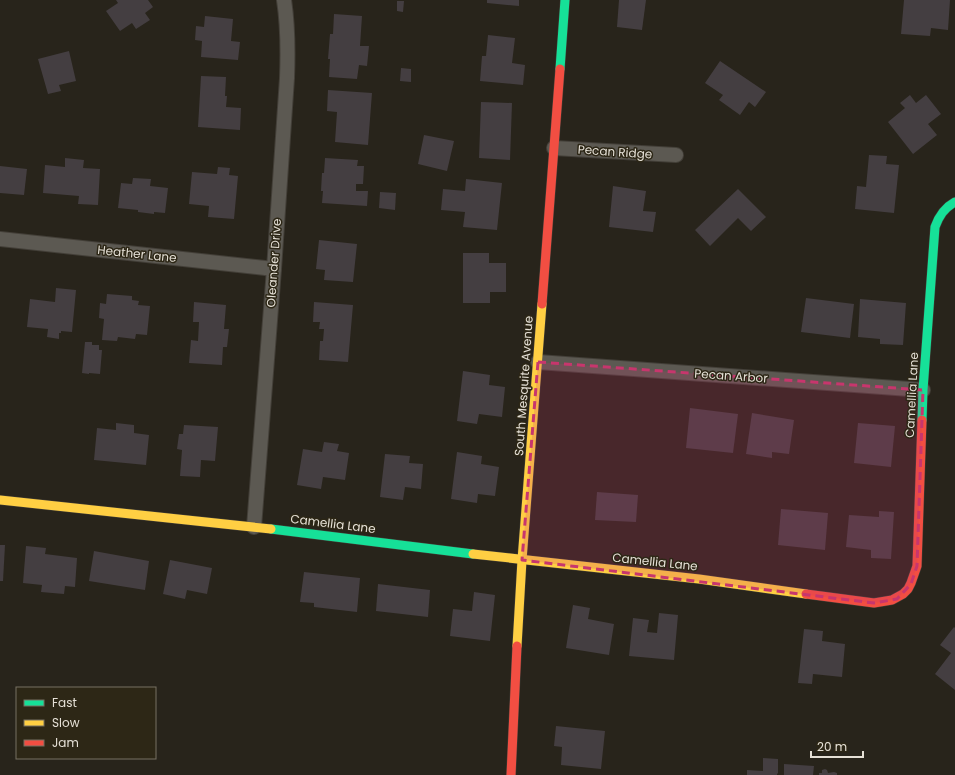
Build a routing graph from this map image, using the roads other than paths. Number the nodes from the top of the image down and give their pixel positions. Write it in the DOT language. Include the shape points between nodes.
graph roads {
  1 [pos="284,0"];
  2 [pos="565,0"];
  3 [pos="554,148"];
  4 [pos="676,155"];
  5 [pos="955,202"];
  6 [pos="0,239"];
  7 [pos="274,270"];
  8 [pos="538,362"];
  9 [pos="923,390"];
  10 [pos="0,500"];
  11 [pos="254,527"];
  12 [pos="522,560"];
  13 [pos="511,775"];
  1 -- 7 [label="street, Oleander Drive" via="288,55"];
  2 -- 3 [label="street, South Mesquite Avenue"];
  3 -- 4 [label="street, Pecan Ridge"];
  3 -- 8 [label="street, South Mesquite Avenue"];
  5 -- 9 [label="street, Camellia Lane" via="943,211 935,227"];
  6 -- 7 [label="street, Heather Lane"];
  7 -- 11 [label="street, Oleander Drive"];
  8 -- 9 [label="street, Pecan Arbor"];
  8 -- 12 [label="street, South Mesquite Avenue"];
  9 -- 12 [label="street, Camellia Lane" via="917,566 911,584 897,599 874,603 699,579"];
  10 -- 11 [label="street, Camellia Lane"];
  11 -- 12 [label="street, Camellia Lane"];
  12 -- 13 [label="street, South Mesquite Avenue"];
}
